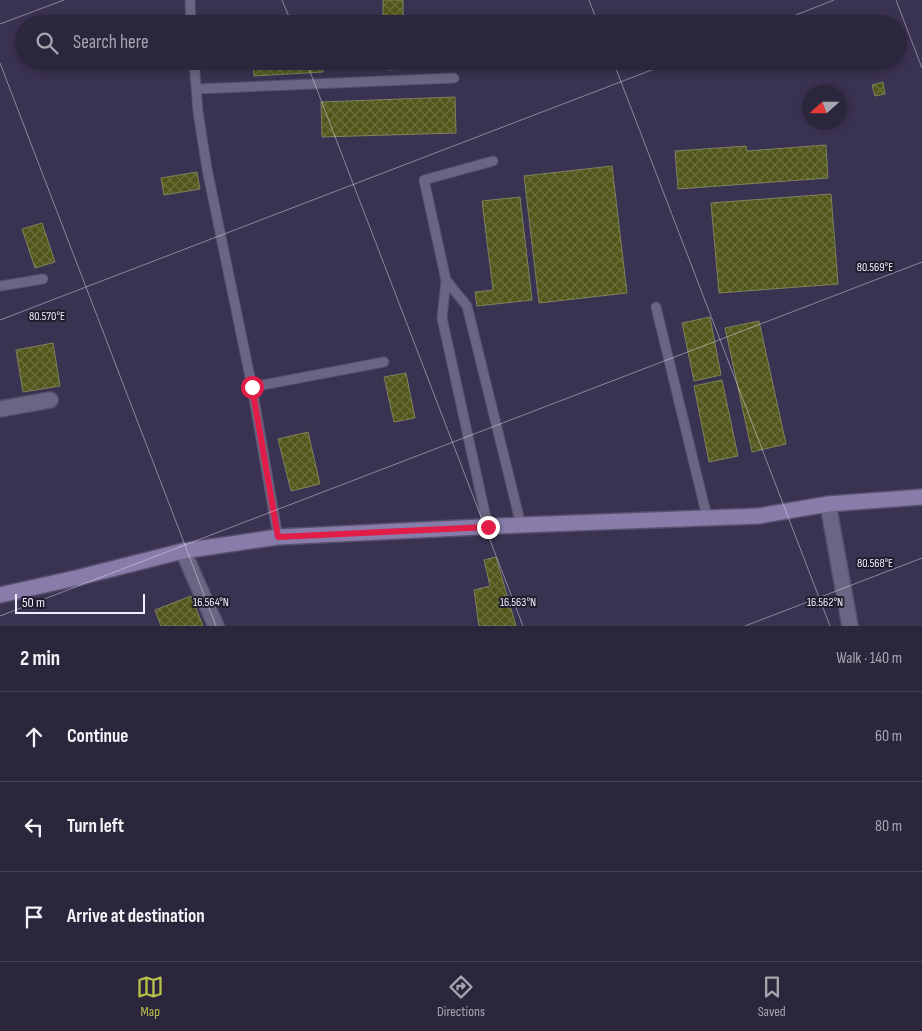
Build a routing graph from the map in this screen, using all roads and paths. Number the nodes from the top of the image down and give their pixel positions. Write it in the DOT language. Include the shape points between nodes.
graph roads {
  1 [pos="190,0"];
  2 [pos="191,15"];
  3 [pos="195,70"];
  4 [pos="454,78"];
  5 [pos="197,88"];
  6 [pos="493,161"];
  7 [pos="43,279"];
  8 [pos="446,280"];
  9 [pos="0,286"];
  10 [pos="656,307"];
  11 [pos="384,362"];
  12 [pos="252,387"];
  13 [pos="50,400"];
  14 [pos="0,409"];
  15 [pos="922,497"];
  16 [pos="828,504"];
  17 [pos="707,518"];
  18 [pos="521,525"];
  19 [pos="488,527"];
  20 [pos="278,537"];
  21 [pos="183,551"];
  22 [pos="0,595"];
  23 [pos="216,626"];
  24 [pos="850,626"];
  1 -- 2 [label="lane"];
  3 -- 5 [label="lane"];
  4 -- 5 [label="lane"];
  5 -- 12 [label="lane" via="207,169"];
  6 -- 8 [label="lane" via="424,180"];
  7 -- 9 [label="lane"];
  8 -- 18 [label="lane" via="467,306"];
  8 -- 19 [label="lane" via="442,318"];
  10 -- 17 [label="lane"];
  11 -- 12 [label="lane"];
  12 -- 20 [label="lane"];
  13 -- 14 [label="street"];
  15 -- 16 [label="main road"];
  16 -- 17 [label="main road" via="759,516"];
  16 -- 24 [label="street"];
  17 -- 18 [label="main road"];
  18 -- 19 [label="main road"];
  19 -- 20 [label="main road"];
  20 -- 21 [label="main road"];
  21 -- 22 [label="main road"];
  21 -- 23 [label="street"];
}
